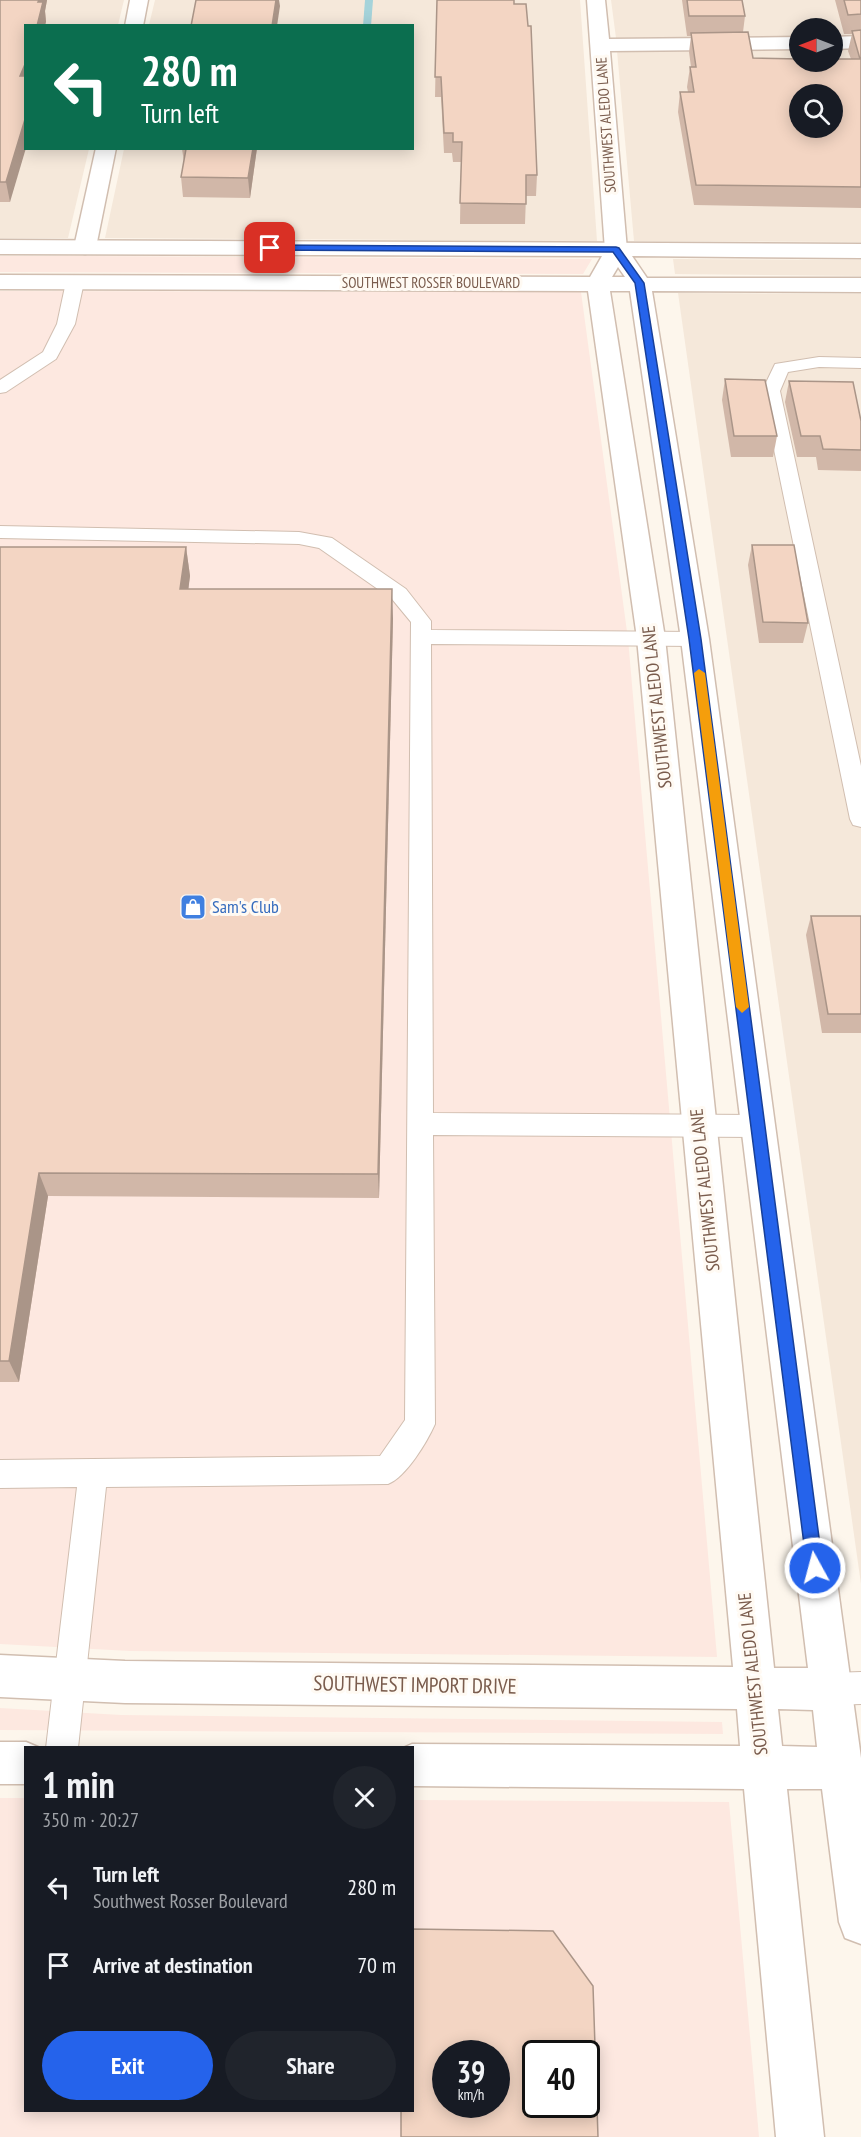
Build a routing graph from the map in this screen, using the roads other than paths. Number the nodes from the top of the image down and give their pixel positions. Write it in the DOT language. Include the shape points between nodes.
graph roads {
  1 [pos="139,0"];
  2 [pos="596,0"];
  3 [pos="134,24"];
  4 [pos="861,42"];
  5 [pos="789,43"];
  6 [pos="843,43"];
  7 [pos="600,45"];
  8 [pos="106,150"];
  9 [pos="0,247"];
  10 [pos="85,247"];
  11 [pos="616,250"];
  12 [pos="861,251"];
  13 [pos="0,282"];
  14 [pos="75,282"];
  15 [pos="598,283"];
  16 [pos="640,283"];
  17 [pos="861,285"];
  18 [pos="861,363"];
  19 [pos="0,388"];
  20 [pos="0,532"];
  21 [pos="421,637"];
  22 [pos="651,638"];
  23 [pos="695,639"];
  24 [pos="861,819"];
  25 [pos="420,1124"];
  26 [pos="699,1125"];
  27 [pos="757,1126"];
  28 [pos="0,1474"];
  29 [pos="93,1474"];
  30 [pos="0,1676"];
  31 [pos="69,1680"];
  32 [pos="846,1688"];
  33 [pos="754,1689"];
  34 [pos="62,1746"];
  35 [pos="0,1763"];
  36 [pos="24,1763"];
  37 [pos="414,1765"];
  38 [pos="762,1767"];
  39 [pos="851,1768"];
  40 [pos="861,1922"];
  41 [pos="800,2137"];
  1 -- 3 [label="street"];
  2 -- 7 [label="street, SOUTHWEST ALEDO LANE"];
  4 -- 6 [label="street"];
  5 -- 7 [label="street"];
  7 -- 11 [label="street, SOUTHWEST ALEDO LANE"];
  8 -- 10 [label="street"];
  9 -- 10 [label="street, SOUTHWEST ROSSER BOULEVARD"];
  10 -- 11 [label="street, SOUTHWEST ROSSER BOULEVARD"];
  11 -- 12 [label="street, SOUTHWEST ROSSER BOULEVARD"];
  11 -- 15 [label="street"];
  11 -- 16 [label="street"];
  13 -- 14 [label="street, SOUTHWEST ROSSER BOULEVARD"];
  14 -- 15 [label="street, SOUTHWEST ROSSER BOULEVARD"];
  14 -- 19 [label="lane" via="66,324 50,355"];
  15 -- 16 [label="street, SOUTHWEST ROSSER BOULEVARD"];
  15 -- 22 [label="street, SOUTHWEST ALEDO LANE"];
  16 -- 17 [label="street, SOUTHWEST ROSSER BOULEVARD"];
  16 -- 23 [label="street"];
  18 -- 24 [label="lane" via="819,362 781,368 771,391"];
  20 -- 21 [label="lane" via="299,538 325,543 399,594 421,621"];
  21 -- 22 [label="lane"];
  21 -- 25 [label="lane"];
  22 -- 23 [label="lane"];
  22 -- 26 [label="street, SOUTHWEST ALEDO LANE"];
  23 -- 27 [label="street"];
  25 -- 26 [label="lane"];
  25 -- 29 [label="lane" via="420,1425 388,1470"];
  26 -- 27 [label="lane"];
  26 -- 33 [label="street, SOUTHWEST ALEDO LANE"];
  27 -- 32 [label="street"];
  28 -- 29 [label="lane"];
  29 -- 31 [label="lane"];
  30 -- 31 [label="street, SOUTHWEST IMPORT DRIVE"];
  31 -- 33 [label="street, SOUTHWEST IMPORT DRIVE"];
  31 -- 34 [label="lane"];
  32 -- 33 [label="street, SOUTHWEST IMPORT DRIVE"];
  32 -- 39 [label="street"];
  33 -- 38 [label="street, SOUTHWEST ALEDO LANE"];
  35 -- 36 [label="street"];
  37 -- 38 [label="street"];
  38 -- 39 [label="street"];
  38 -- 41 [label="street, SOUTHWEST ALEDO LANE"];
  39 -- 40 [label="street"];
}
